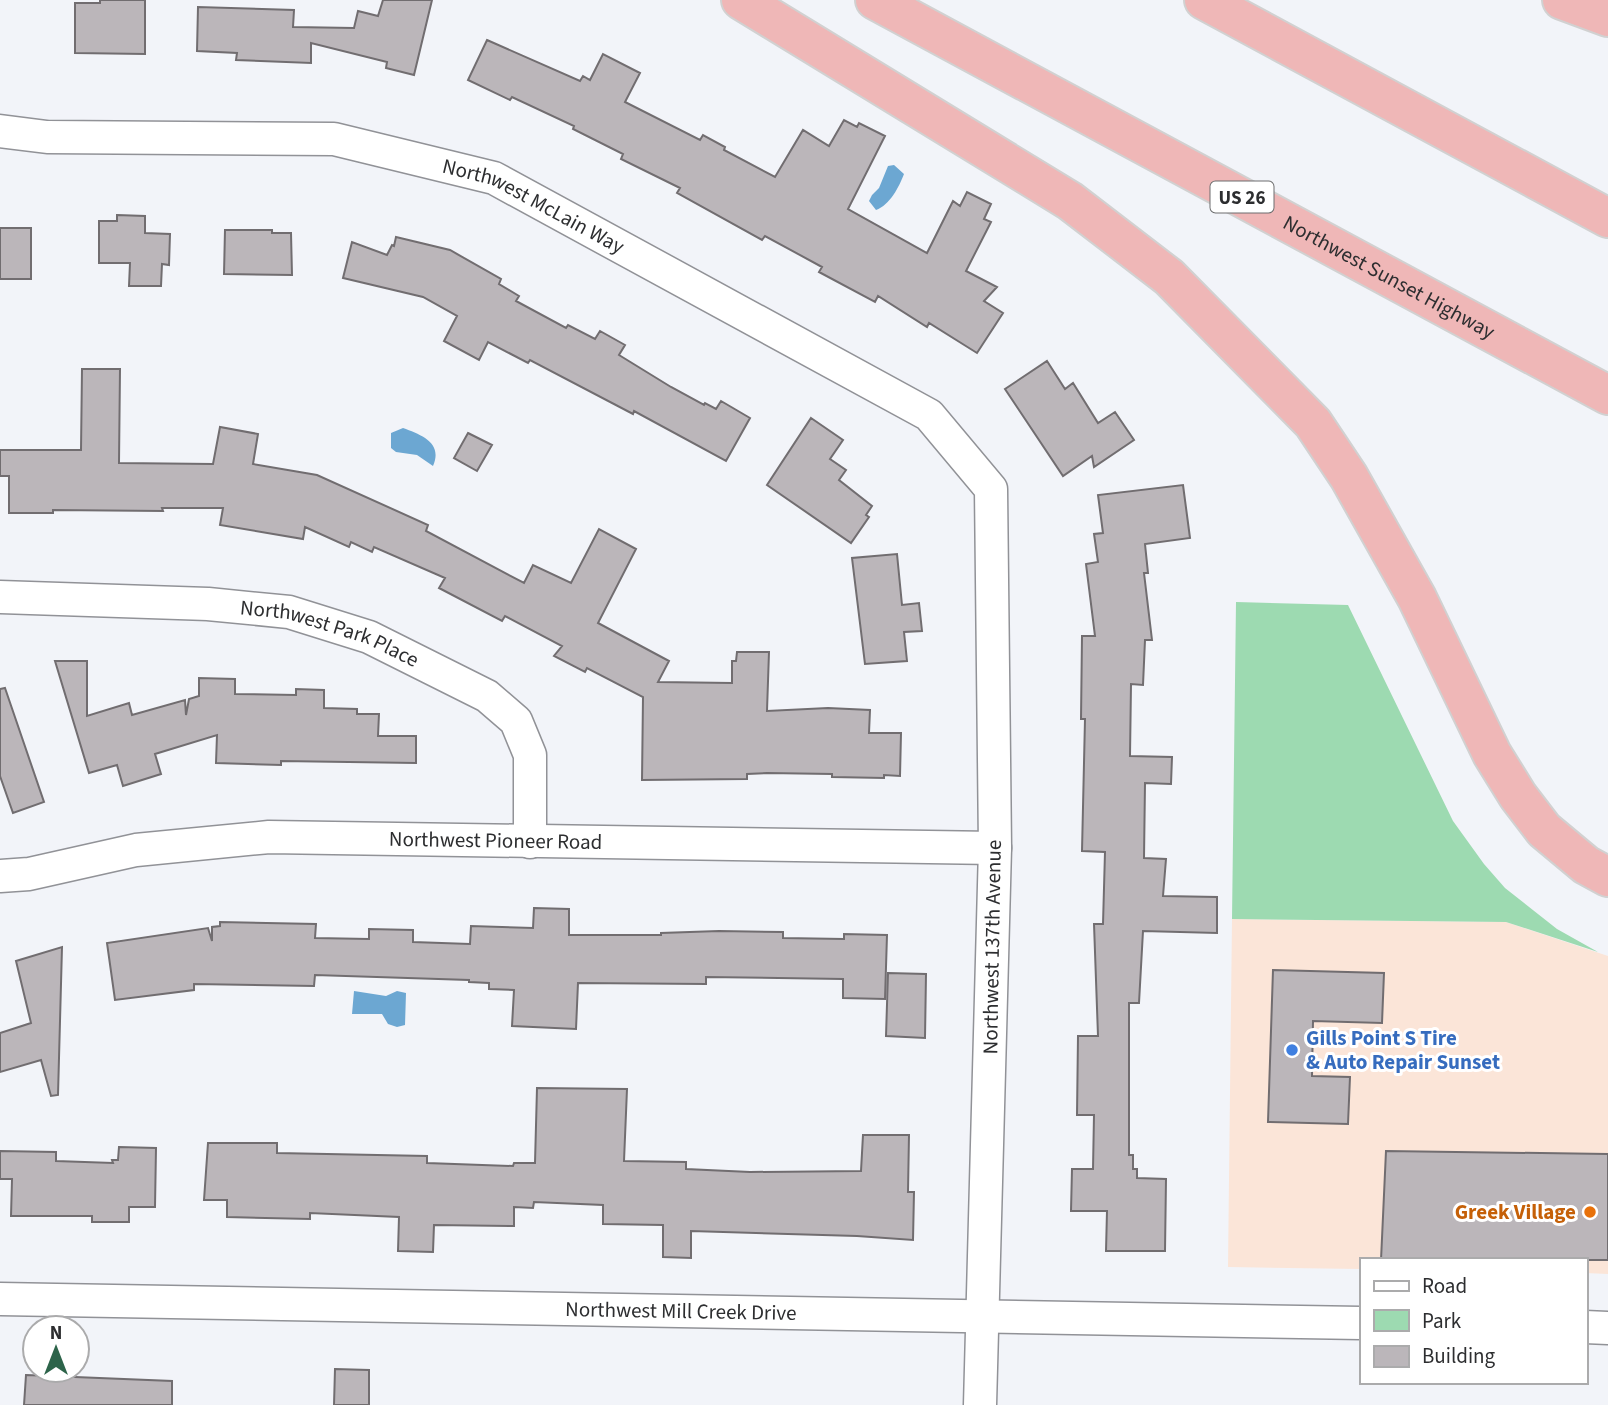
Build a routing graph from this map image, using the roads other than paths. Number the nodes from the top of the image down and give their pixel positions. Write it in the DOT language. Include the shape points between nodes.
graph roads {
  1 [pos="741,0"];
  2 [pos="875,0"];
  3 [pos="1204,0"];
  4 [pos="1562,0"];
  5 [pos="1608,17"];
  6 [pos="0,131"];
  7 [pos="1608,218"];
  8 [pos="1608,395"];
  9 [pos="990,489"];
  10 [pos="0,597"];
  11 [pos="530,842"];
  12 [pos="995,848"];
  13 [pos="0,876"];
  14 [pos="1608,877"];
  15 [pos="0,1299"];
  16 [pos="983,1317"];
  17 [pos="1360,1323"];
  18 [pos="1587,1327"];
  19 [pos="1608,1328"];
  20 [pos="981,1405"];
  1 -- 14 [label="highway" via="1070,201 1169,277 1313,423 1417,598 1517,796 1544,830"];
  2 -- 8 [label="highway, Northwest Sunset Highway / US 26"];
  3 -- 7 [label="highway"];
  4 -- 5 [label="highway"];
  6 -- 9 [label="street, Northwest McLain Way" via="47,136 334,139 494,178 929,415"];
  9 -- 12 [label="street, Northwest 137th Avenue"];
  10 -- 11 [label="street, Northwest Park Place" via="208,604 289,612 369,636 487,696 516,721 530,755"];
  11 -- 12 [label="street, Northwest Pioneer Road"];
  11 -- 13 [label="street, Northwest Pioneer Road" via="269,837 136,850"];
  12 -- 16 [label="street, Northwest 137th Avenue"];
  15 -- 16 [label="street, Northwest Mill Creek Drive"];
  16 -- 17 [label="street, Northwest Mill Creek Drive"];
  16 -- 20 [label="street, Northwest 137th Avenue"];
  18 -- 19 [label="street"];
}
